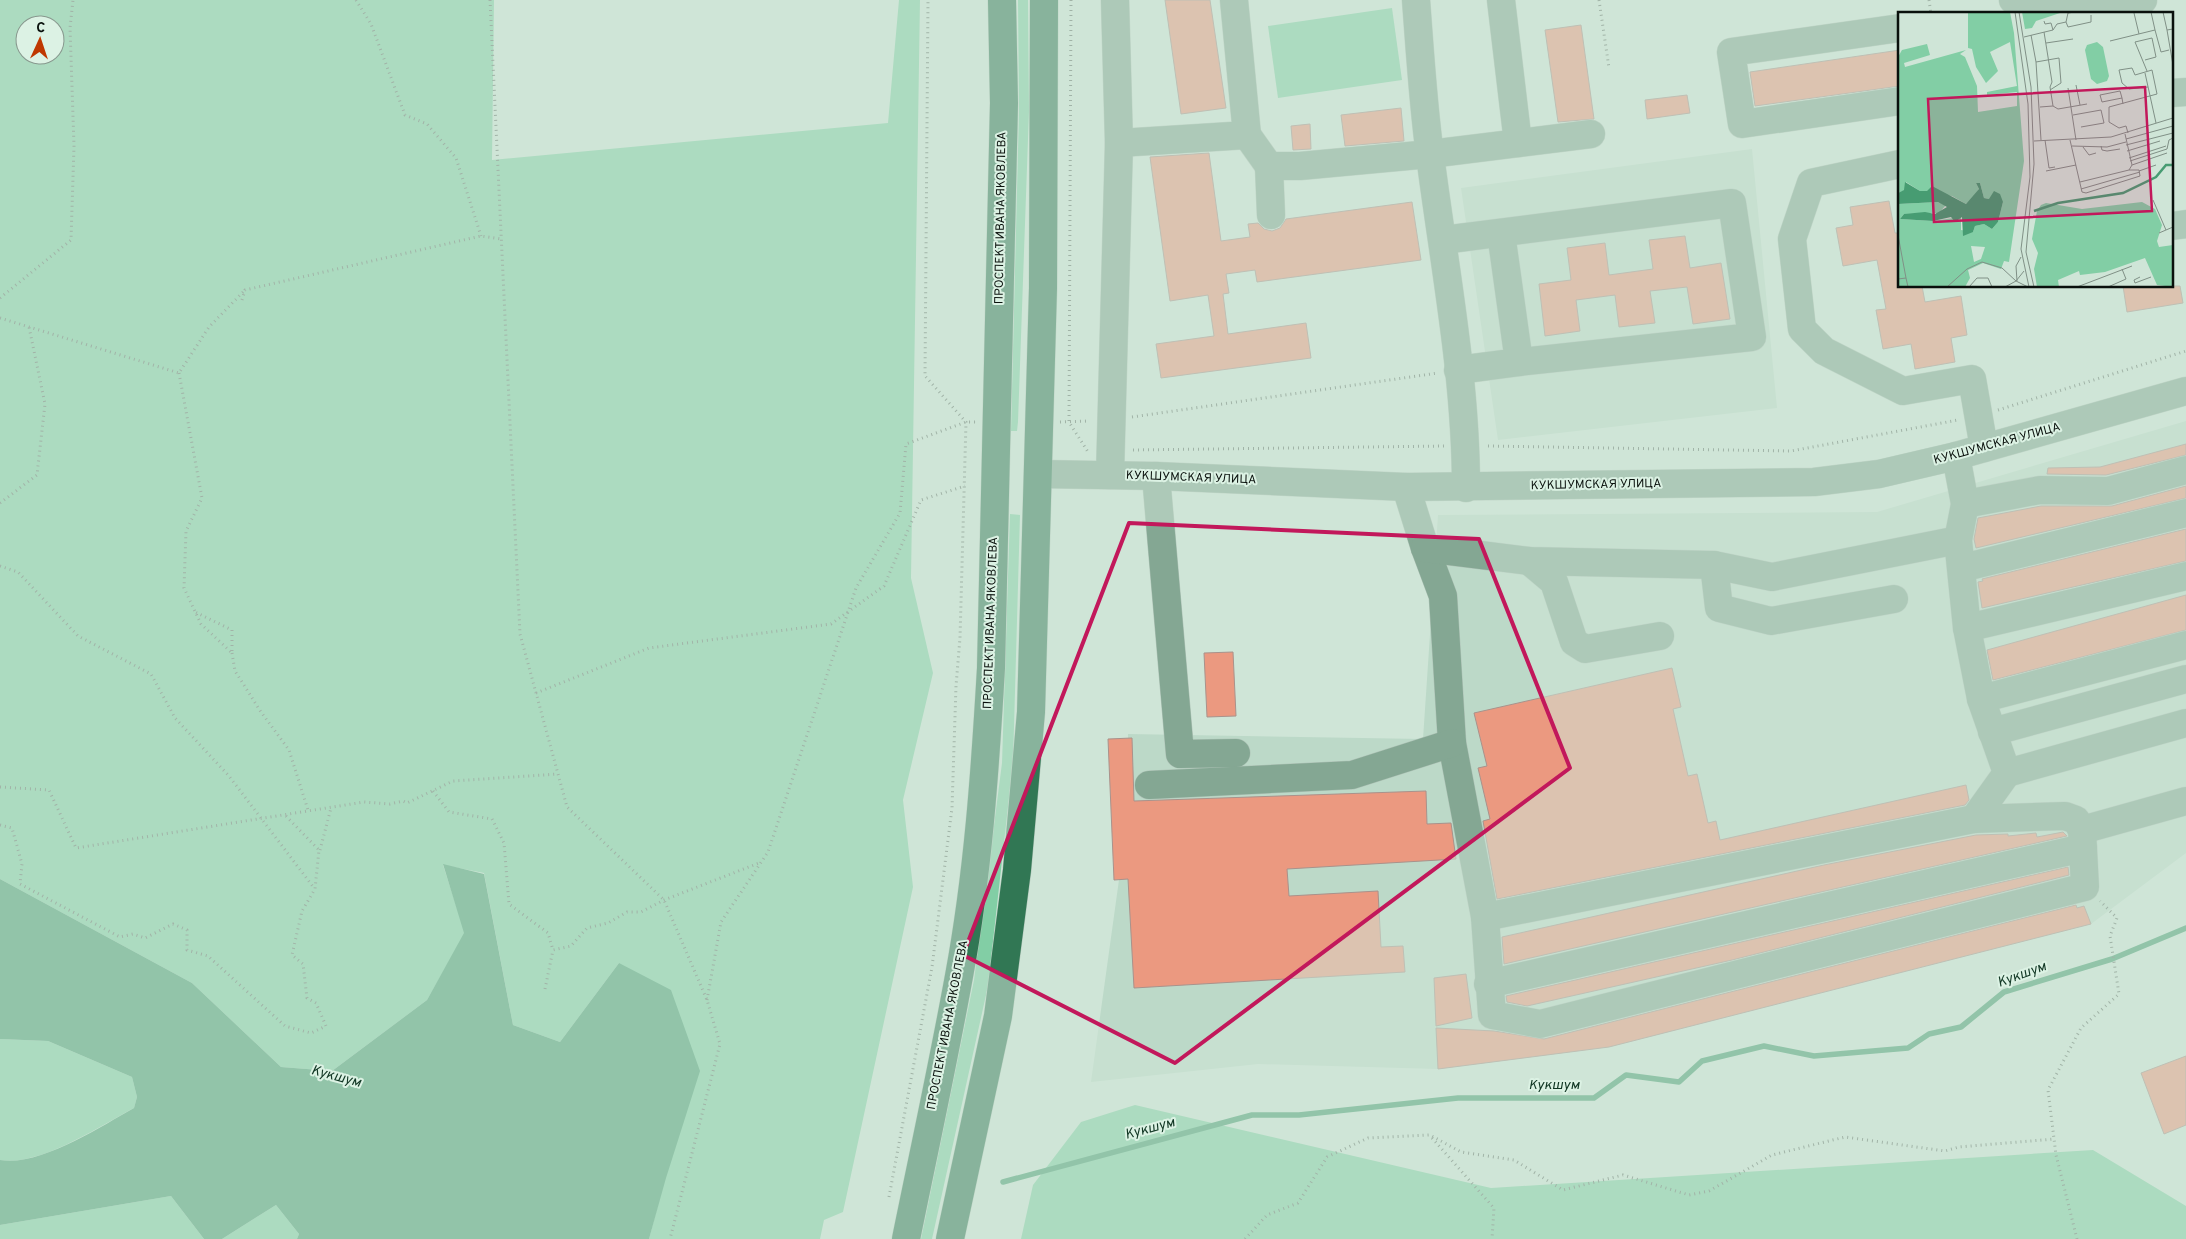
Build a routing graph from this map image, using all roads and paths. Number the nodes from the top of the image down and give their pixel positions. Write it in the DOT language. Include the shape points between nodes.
graph roads {
  1 [pos="73,0"];
  2 [pos="356,0"];
  3 [pos="490,0"];
  4 [pos="928,0"];
  5 [pos="1002,0"];
  6 [pos="1044,0"];
  7 [pos="1071,0"];
  8 [pos="1115,0"];
  9 [pos="1234,0"];
  10 [pos="1416,0"];
  11 [pos="1500,0"];
  12 [pos="1599,0"];
  13 [pos="2013,0"];
  14 [pos="2143,0"];
  15 [pos="1898,28"];
  16 [pos="1609,68"];
  17 [pos="1898,101"];
  18 [pos="1590,134"];
  19 [pos="1247,135"];
  20 [pos="1119,143"];
  21 [pos="1518,143"];
  22 [pos="1430,154"];
  23 [pos="1898,164"];
  24 [pos="1269,166"];
  25 [pos="1271,215"];
  26 [pos="1501,233"];
  27 [pos="481,236"];
  28 [pos="501,239"];
  29 [pos="1443,240"];
  30 [pos="245,290"];
  31 [pos="0,298"];
  32 [pos="242,300"];
  33 [pos="0,318"];
  34 [pos="29,327"];
  35 [pos="2186,351"];
  36 [pos="1519,362"];
  37 [pos="1458,370"];
  38 [pos="178,373"];
  39 [pos="2186,390"];
  40 [pos="1978,416"];
  41 [pos="1111,420"];
  42 [pos="966,422"];
  43 [pos="1070,422"];
  44 [pos="1465,446"];
  45 [pos="1984,448"];
  46 [pos="1956,456"];
  47 [pos="1111,463"];
  48 [pos="2186,470"];
  49 [pos="995,473"];
  50 [pos="1039,474"];
  51 [pos="1156,476"];
  52 [pos="965,486"];
  53 [pos="1406,487"];
  54 [pos="1466,488"];
  55 [pos="0,503"];
  56 [pos="1965,504"];
  57 [pos="2186,513"];
  58 [pos="1958,540"];
  59 [pos="1425,548"];
  60 [pos="1530,561"];
  61 [pos="1714,565"];
  62 [pos="0,566"];
  63 [pos="1962,568"];
  64 [pos="2186,576"];
  65 [pos="1894,600"];
  66 [pos="195,612"];
  67 [pos="1967,628"];
  68 [pos="1660,636"];
  69 [pos="2186,645"];
  70 [pos="232,653"];
  71 [pos="2186,679"];
  72 [pos="536,693"];
  73 [pos="1981,699"];
  74 [pos="2186,723"];
  75 [pos="1992,732"];
  76 [pos="1452,743"];
  77 [pos="1236,753"];
  78 [pos="2007,773"];
  79 [pos="558,774"];
  80 [pos="1149,785"];
  81 [pos="0,787"];
  82 [pos="433,791"];
  83 [pos="2186,800"];
  84 [pos="331,807"];
  85 [pos="308,810"];
  86 [pos="284,814"];
  87 [pos="261,818"];
  88 [pos="1974,818"];
  89 [pos="0,825"];
  90 [pos="2082,839"];
  91 [pos="319,850"];
  92 [pos="761,862"];
  93 [pos="2085,887"];
  94 [pos="315,889"];
  95 [pos="664,900"];
  96 [pos="1485,917"];
  97 [pos="553,950"];
  98 [pos="1488,984"];
  99 [pos="545,989"];
  100 [pos="707,1000"];
  101 [pos="1430,1135"];
  102 [pos="2054,1139"];
  103 [pos="889,1200"];
  104 [pos="670,1239"];
  105 [pos="906,1239"];
  106 [pos="950,1239"];
  107 [pos="1245,1239"];
  108 [pos="1492,1239"];
  109 [pos="2077,1239"];
  1 -- 31 [label="path" via="70,28 74,146 71,240"];
  2 -- 27 [label="path" via="371,24 405,115 427,124 456,158"];
  3 -- 28 [label="path"];
  4 -- 42 [label="path" via="926,376"];
  5 -- 49 [label="main road, ПРОСПЕКТ ИВАНА ЯКОВЛЕВА" via="1004,103"];
  6 -- 50 [label="main road"];
  7 -- 43 [label="path"];
  8 -- 20 [label="street"];
  9 -- 19 [label="street"];
  10 -- 22 [label="street"];
  11 -- 21 [label="street"];
  12 -- 16 [label="path"];
  13 -- 14 [label="street" via="2020,6 2034,8"];
  15 -- 17 [label="street" via="1732,52 1742,124"];
  18 -- 21 [label="street"];
  19 -- 20 [label="street"];
  19 -- 24 [label="street"];
  20 -- 41 [label="street"];
  21 -- 22 [label="street"];
  22 -- 24 [label="street"];
  22 -- 29 [label="street"];
  23 -- 40 [label="street" via="1811,183 1792,239 1802,329 1824,350 1903,391 1972,379"];
  24 -- 25 [label="street"];
  26 -- 29 [label="street"];
  26 -- 36 [label="street"];
  26 -- 36 [label="street" via="1732,203 1752,337"];
  27 -- 28 [label="path"];
  27 -- 30 [label="path"];
  28 -- 72 [label="path" via="520,634"];
  29 -- 37 [label="street"];
  30 -- 32 [label="path"];
  30 -- 38 [label="path" via="209,327"];
  33 -- 34 [label="path"];
  34 -- 38 [label="path"];
  34 -- 55 [label="path" via="45,404 37,475"];
  35 -- 40 [label="path"];
  36 -- 37 [label="street"];
  37 -- 41 [label="path"];
  37 -- 44 [label="street"];
  38 -- 66 [label="path" via="202,498 186,532 184,588"];
  39 -- 45 [label="street, КУКШУМСКАЯ УЛИЦА"];
  40 -- 44 [label="path" via="1791,451"];
  40 -- 45 [label="street"];
  41 -- 43 [label="path"];
  41 -- 47 [label="street"];
  42 -- 52 [label="path"];
  42 -- 92 [label="path" via="906,444 900,513 856,588 768,852"];
  43 -- 47 [label="path" via="1088,452"];
  44 -- 47 [label="path"];
  44 -- 54 [label="street"];
  45 -- 46 [label="street, КУКШУМСКАЯ УЛИЦА"];
  46 -- 54 [label="street, КУКШУМСКАЯ УЛИЦА" via="1879,474 1814,482"];
  46 -- 56 [label="street"];
  47 -- 50 [label="street, КУКШУМСКАЯ УЛИЦА"];
  47 -- 51 [label="street, КУКШУМСКАЯ УЛИЦА"];
  48 -- 56 [label="street" via="2108,491 2040,490"];
  49 -- 50 [label="main road, КУКШУМСКАЯ УЛИЦА"];
  49 -- 105 [label="main road, ПРОСПЕКТ ИВАНА ЯКОВЛЕВА" via="991,668 978,838 960,974"];
  50 -- 106 [label="main road" via="1031,712 1017,870 998,1016"];
  51 -- 53 [label="street, КУКШУМСКАЯ УЛИЦА"];
  51 -- 77 [label="street" via="1180,754"];
  52 -- 72 [label="path" via="921,500 884,586 831,624 650,648"];
  52 -- 103 [label="path" via="952,808 932,967"];
  53 -- 54 [label="street, КУКШУМСКАЯ УЛИЦА"];
  53 -- 59 [label="street"];
  56 -- 58 [label="street"];
  57 -- 63 [label="street"];
  58 -- 61 [label="street" via="1772,577"];
  58 -- 63 [label="street"];
  59 -- 60 [label="street"];
  59 -- 76 [label="street" via="1443,596"];
  60 -- 61 [label="street"];
  60 -- 68 [label="street" via="1554,582 1574,642 1585,649"];
  61 -- 65 [label="street" via="1719,608 1771,621"];
  62 -- 87 [label="path" via="18,572 78,636 151,674 175,718 229,776"];
  63 -- 67 [label="street"];
  64 -- 67 [label="street"];
  66 -- 70 [label="path" via="201,624"];
  66 -- 70 [label="path" via="232,630"];
  67 -- 73 [label="street"];
  69 -- 73 [label="street"];
  70 -- 85 [label="path" via="235,671 289,750"];
  71 -- 75 [label="street"];
  72 -- 79 [label="path"];
  73 -- 75 [label="street"];
  74 -- 78 [label="street"];
  75 -- 78 [label="street"];
  76 -- 80 [label="street" via="1352,774"];
  76 -- 96 [label="street"];
  78 -- 88 [label="street"];
  79 -- 82 [label="path" via="454,781"];
  79 -- 95 [label="path" via="567,808"];
  81 -- 87 [label="path" via="49,790 76,848"];
  82 -- 84 [label="path" via="407,803 364,802"];
  82 -- 97 [label="path" via="448,812 492,819 504,843 509,904 548,933"];
  83 -- 90 [label="street"];
  84 -- 85 [label="path"];
  84 -- 91 [label="path"];
  85 -- 86 [label="path"];
  86 -- 87 [label="path"];
  86 -- 91 [label="path"];
  87 -- 94 [label="path"];
  88 -- 90 [label="street" via="2065,816 2076,820"];
  88 -- 96 [label="street"];
  89 -- 94 [label="path" via="12,828 22,864 20,884 120,937 133,934 145,938 173,924 187,930 187,950 208,956 285,1026 311,1033 326,1026 316,1003 308,998 303,964 292,955 302,911"];
  90 -- 93 [label="street"];
  90 -- 98 [label="street"];
  91 -- 94 [label="path"];
  92 -- 95 [label="path"];
  92 -- 100 [label="path" via="721,922"];
  93 -- 98 [label="street" via="1540,1024 1492,1016"];
  93 -- 102 [label="path" via="2117,918 2110,936 2119,994 2081,1028 2048,1090"];
  95 -- 97 [label="path" via="641,912 627,912 608,923 587,928 571,946"];
  95 -- 100 [label="path"];
  96 -- 98 [label="street"];
  97 -- 99 [label="path"];
  100 -- 104 [label="path" via="720,1044"];
  101 -- 102 [label="path" via="1461,1152 1514,1160 1563,1190 1624,1175 1689,1194 1709,1191 1772,1155 1845,1137 1945,1151"];
  101 -- 107 [label="path" via="1368,1138 1327,1157 1298,1203 1267,1215"];
  101 -- 108 [label="path" via="1494,1208"];
  102 -- 109 [label="path"];
}
